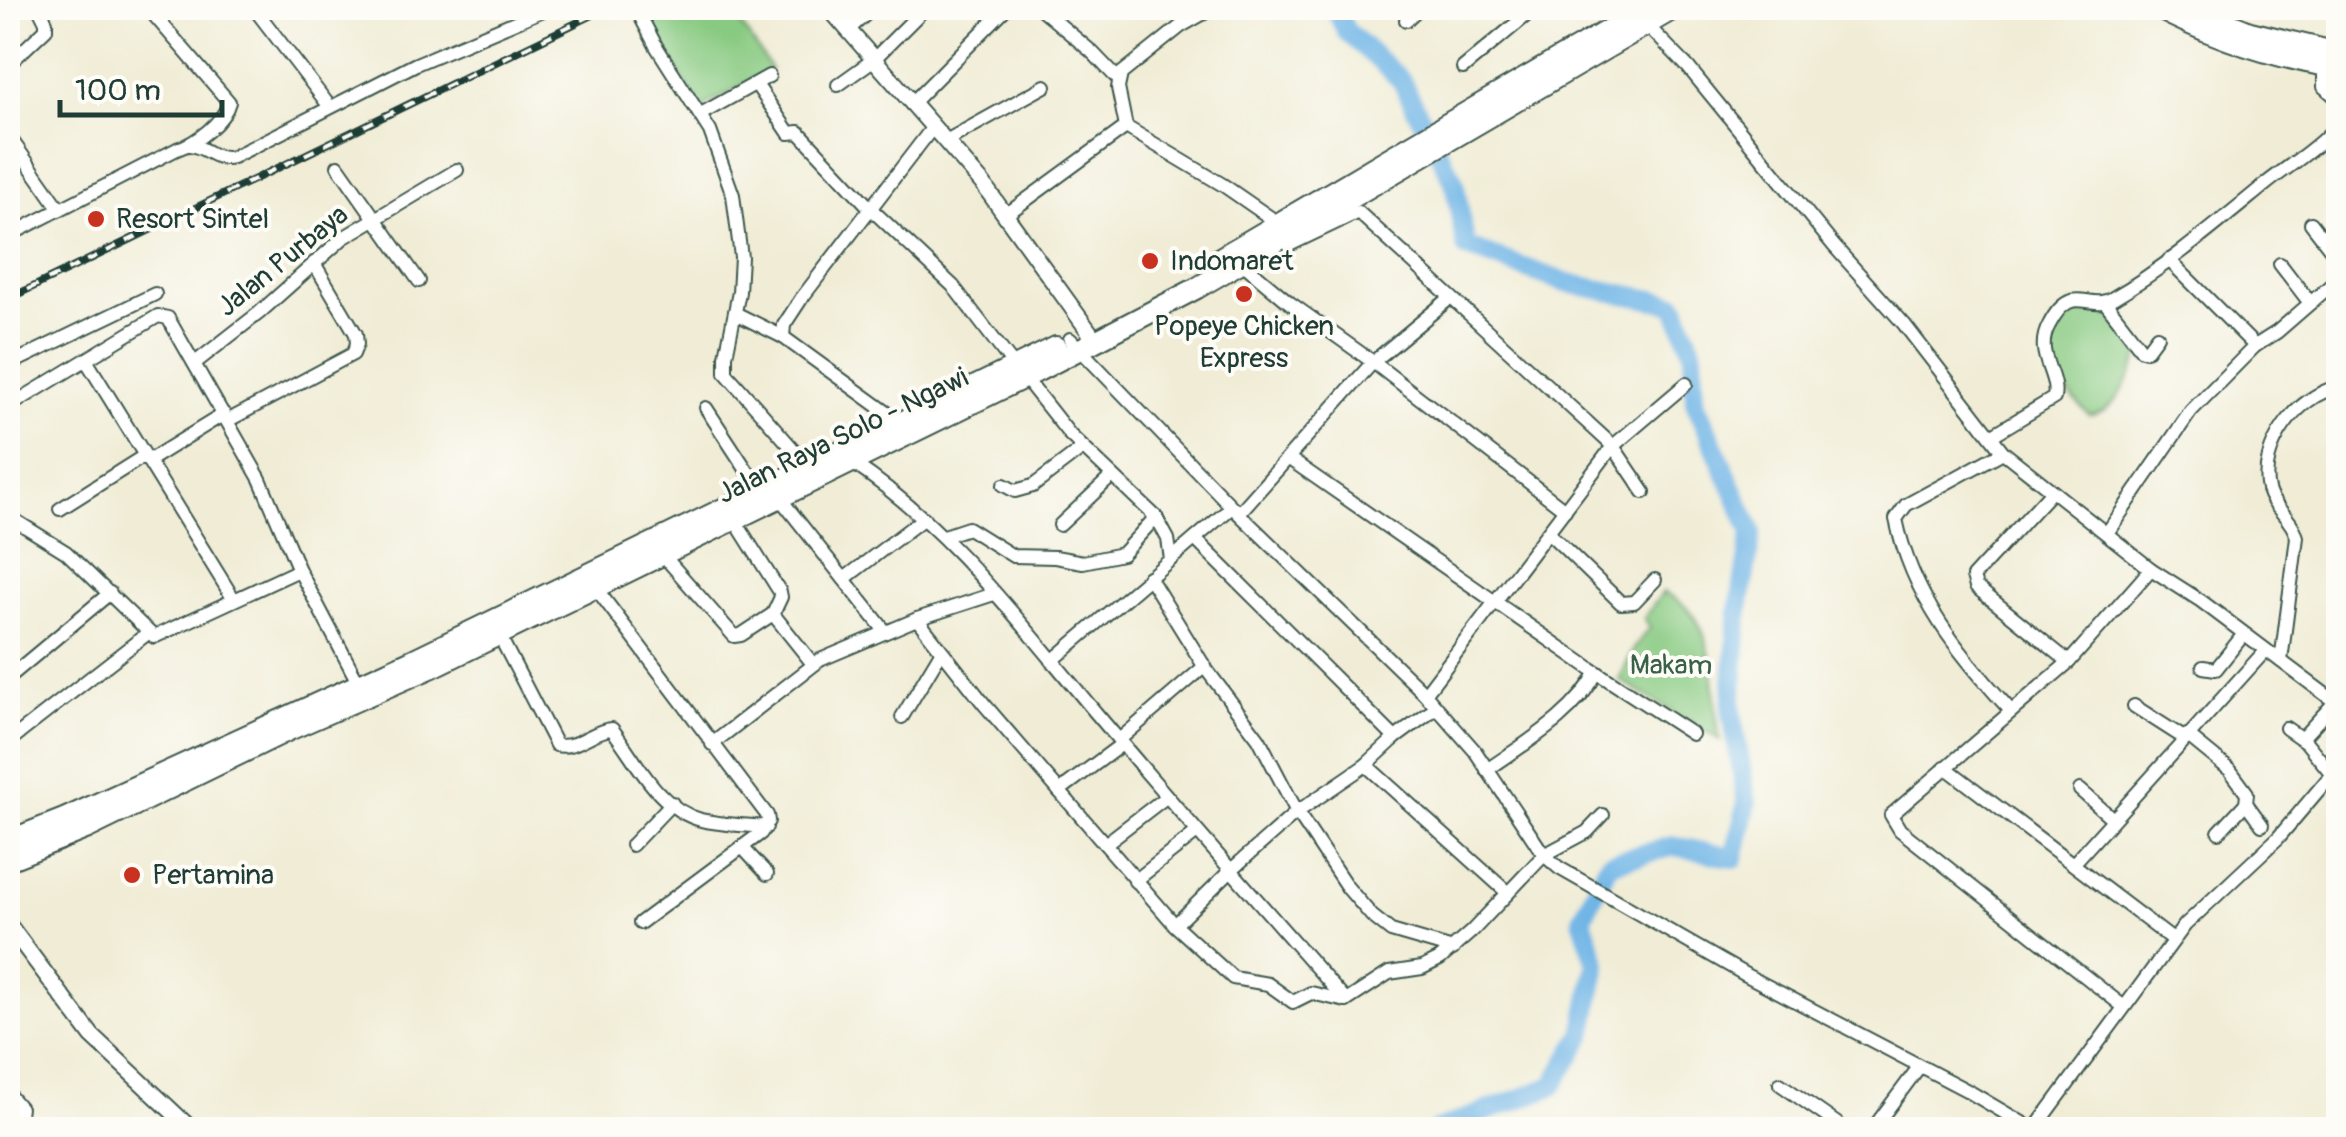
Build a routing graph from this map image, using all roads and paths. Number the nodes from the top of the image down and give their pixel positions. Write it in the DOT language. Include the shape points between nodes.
graph roads {
  1 [pos="39,8"];
  2 [pos="148,8"];
  3 [pos="254,8"];
  4 [pos="548,8"];
  5 [pos="636,8"];
  6 [pos="829,8"];
  7 [pos="873,8"];
  8 [pos="925,8"];
  9 [pos="1006,8"];
  10 [pos="1040,8"];
  11 [pos="1213,8"];
  12 [pos="1419,8"];
  13 [pos="1532,8"];
  14 [pos="1676,8"];
  15 [pos="2157,8"];
  16 [pos="2191,8"];
  17 [pos="1640,14"];
  18 [pos="1406,20"];
  19 [pos="848,30"];
  20 [pos="873,60"];
  21 [pos="2334,62"];
  22 [pos="8,65"];
  23 [pos="1463,68"];
  24 [pos="769,76"];
  25 [pos="1118,80"];
  26 [pos="756,84"];
  27 [pos="838,85"];
  28 [pos="1045,86"];
  29 [pos="2338,99"];
  30 [pos="911,104"];
  31 [pos="330,108"];
  32 [pos="701,114"];
  33 [pos="2338,124"];
  34 [pos="933,127"];
  35 [pos="1126,127"];
  36 [pos="8,135"];
  37 [pos="946,141"];
  38 [pos="189,146"];
  39 [pos="1412,153"];
  40 [pos="338,166"];
  41 [pos="457,170"];
  42 [pos="60,208"];
  43 [pos="870,208"];
  44 [pos="1007,214"];
  45 [pos="374,220"];
  46 [pos="2311,222"];
  47 [pos="1278,223"];
  48 [pos="8,236"];
  49 [pos="2338,258"];
  50 [pos="2169,260"];
  51 [pos="314,263"];
  52 [pos="1244,264"];
  53 [pos="2280,264"];
  54 [pos="2338,279"];
  55 [pos="419,281"];
  56 [pos="156,294"];
  57 [pos="1450,298"];
  58 [pos="2105,302"];
  59 [pos="2310,303"];
  60 [pos="735,313"];
  61 [pos="784,336"];
  62 [pos="2157,336"];
  63 [pos="1083,340"];
  64 [pos="2255,346"];
  65 [pos="86,360"];
  66 [pos="1373,362"];
  67 [pos="194,363"];
  68 [pos="8,365"];
  69 [pos="1020,372"];
  70 [pos="1686,384"];
  71 [pos="2338,387"];
  72 [pos="8,407"];
  73 [pos="706,408"];
  74 [pos="226,417"];
  75 [pos="900,422"];
  76 [pos="1991,436"];
  77 [pos="1613,446"];
  78 [pos="1083,448"];
  79 [pos="2003,452"];
  80 [pos="146,458"];
  81 [pos="1288,458"];
  82 [pos="851,462"];
  83 [pos="808,466"];
  84 [pos="1111,477"];
  85 [pos="1004,485"];
  86 [pos="2052,491"];
  87 [pos="1644,492"];
  88 [pos="769,493"];
  89 [pos="60,509"];
  90 [pos="1235,510"];
  91 [pos="1564,510"];
  92 [pos="1156,516"];
  93 [pos="8,518"];
  94 [pos="924,518"];
  95 [pos="734,520"];
  96 [pos="1060,525"];
  97 [pos="1548,532"];
  98 [pos="2106,533"];
  99 [pos="944,536"];
  100 [pos="1195,539"];
  101 [pos="662,554"];
  102 [pos="1172,559"];
  103 [pos="2151,569"];
  104 [pos="300,570"];
  105 [pos="1149,577"];
  106 [pos="844,580"];
  107 [pos="1655,580"];
  108 [pos="595,587"];
  109 [pos="110,594"];
  110 [pos="994,594"];
  111 [pos="233,598"];
  112 [pos="1496,601"];
  113 [pos="773,614"];
  114 [pos="917,619"];
  115 [pos="885,631"];
  116 [pos="148,633"];
  117 [pos="2244,634"];
  118 [pos="499,635"];
  119 [pos="2266,651"];
  120 [pos="941,652"];
  121 [pos="2281,660"];
  122 [pos="1052,661"];
  123 [pos="2069,662"];
  124 [pos="814,664"];
  125 [pos="1205,666"];
  126 [pos="2203,667"];
  127 [pos="1597,672"];
  128 [pos="8,678"];
  129 [pos="359,684"];
  130 [pos="1425,694"];
  131 [pos="2337,703"];
  132 [pos="2134,706"];
  133 [pos="1436,708"];
  134 [pos="2010,712"];
  135 [pos="902,717"];
  136 [pos="2286,728"];
  137 [pos="1692,734"];
  138 [pos="2186,736"];
  139 [pos="1395,738"];
  140 [pos="2302,738"];
  141 [pos="8,742"];
  142 [pos="1120,742"];
  143 [pos="712,744"];
  144 [pos="1366,765"];
  145 [pos="1945,767"];
  146 [pos="1487,770"];
  147 [pos="2336,770"];
  148 [pos="2080,790"];
  149 [pos="1059,791"];
  150 [pos="1166,797"];
  151 [pos="2246,803"];
  152 [pos="672,804"];
  153 [pos="1297,812"];
  154 [pos="1603,815"];
  155 [pos="2113,818"];
  156 [pos="2262,825"];
  157 [pos="766,827"];
  158 [pos="1197,832"];
  159 [pos="2220,832"];
  160 [pos="8,841"];
  161 [pos="1105,844"];
  162 [pos="632,845"];
  163 [pos="742,847"];
  164 [pos="1544,855"];
  165 [pos="8,860"];
  166 [pos="2074,863"];
  167 [pos="1230,870"];
  168 [pos="768,874"];
  169 [pos="1135,881"];
  170 [pos="1508,893"];
  171 [pos="8,924"];
  172 [pos="640,924"];
  173 [pos="1175,925"];
  174 [pos="2173,940"];
  175 [pos="1453,949"];
  176 [pos="1346,1001"];
  177 [pos="2124,1007"];
  178 [pos="1919,1068"];
  179 [pos="1780,1084"];
  180 [pos="8,1094"];
  181 [pos="1873,1129"];
  182 [pos="12,1130"];
  183 [pos="192,1130"];
  184 [pos="1846,1130"];
  1 -- 22 [label="street" via="46,29"];
  2 -- 38 [label="street" via="229,102 226,114"];
  3 -- 31 [label="street"];
  4 -- 31 [label="street"];
  5 -- 32 [label="street"];
  6 -- 19 [label="street"];
  7 -- 19 [label="street"];
  8 -- 20 [label="street"];
  9 -- 30 [label="street"];
  10 -- 25 [label="street"];
  11 -- 25 [label="street"];
  12 -- 18 [label="street"];
  13 -- 23 [label="street"];
  14 -- 17 [label="highway, Jalan Raya Solo - Ngawi"];
  15 -- 21 [label="highway" via="2236,43"];
  16 -- 21 [label="highway"];
  17 -- 39 [label="highway, Jalan Raya Solo - Ngawi"];
  17 -- 76 [label="street"];
  19 -- 20 [label="street"];
  20 -- 27 [label="street"];
  20 -- 30 [label="street"];
  21 -- 29 [label="street" via="2324,88"];
  24 -- 26 [label="street"];
  25 -- 35 [label="street"];
  26 -- 32 [label="street"];
  26 -- 43 [label="street" via="789,133 799,132"];
  28 -- 37 [label="street"];
  30 -- 34 [label="street"];
  31 -- 38 [label="street" via="229,158"];
  32 -- 60 [label="street" via="718,146 737,215 742,257"];
  33 -- 50 [label="street"];
  34 -- 37 [label="street"];
  34 -- 43 [label="street"];
  35 -- 44 [label="street"];
  35 -- 47 [label="street"];
  36 -- 42 [label="street"];
  37 -- 44 [label="street"];
  38 -- 42 [label="street"];
  39 -- 47 [label="highway, Jalan Raya Solo - Ngawi"];
  39 -- 52 [label="highway, Jalan Raya Solo - Ngawi"];
  40 -- 45 [label="street"];
  41 -- 45 [label="street, Jalan Purbaya"];
  42 -- 48 [label="street"];
  43 -- 61 [label="street" via="787,319"];
  43 -- 69 [label="street" via="953,286"];
  44 -- 63 [label="street"];
  45 -- 51 [label="street, Jalan Purbaya"];
  45 -- 55 [label="street"];
  46 -- 49 [label="street"];
  47 -- 63 [label="highway, Jalan Raya Solo - Ngawi"];
  50 -- 58 [label="street"];
  50 -- 64 [label="street"];
  51 -- 67 [label="street, Jalan Purbaya"];
  51 -- 74 [label="street" via="356,334 353,354"];
  52 -- 57 [label="street" via="1356,211"];
  52 -- 63 [label="highway, Jalan Raya Solo - Ngawi"];
  52 -- 66 [label="street"];
  53 -- 59 [label="street"];
  54 -- 59 [label="street"];
  56 -- 68 [label="street"];
  57 -- 66 [label="street"];
  57 -- 77 [label="street"];
  58 -- 62 [label="street" via="2142,350"];
  58 -- 76 [label="street" via="2075,299 2061,308 2044,336 2054,398"];
  59 -- 64 [label="street"];
  60 -- 61 [label="street"];
  60 -- 83 [label="street" via="726,373"];
  61 -- 75 [label="street"];
  63 -- 69 [label="highway, Jalan Raya Solo - Ngawi"];
  63 -- 90 [label="street"];
  64 -- 98 [label="street" via="2191,411"];
  65 -- 67 [label="street" via="162,315"];
  65 -- 72 [label="street"];
  65 -- 80 [label="street"];
  66 -- 81 [label="street"];
  66 -- 91 [label="street"];
  67 -- 74 [label="street"];
  69 -- 75 [label="highway, Jalan Raya Solo - Ngawi"];
  69 -- 78 [label="street"];
  69 -- 82 [label="highway, Jalan Raya Solo - Ngawi"];
  70 -- 77 [label="street"];
  71 -- 121 [label="street" via="2298,412 2267,460 2269,492 2297,537"];
  73 -- 88 [label="street"];
  74 -- 80 [label="street"];
  74 -- 104 [label="street"];
  75 -- 83 [label="highway, Jalan Raya Solo - Ngawi"];
  76 -- 79 [label="street"];
  77 -- 87 [label="street"];
  77 -- 91 [label="street"];
  78 -- 84 [label="street"];
  78 -- 85 [label="street" via="1033,486 1022,491"];
  79 -- 86 [label="street"];
  79 -- 134 [label="street" via="1906,504 1896,519 1931,612"];
  80 -- 89 [label="street"];
  80 -- 111 [label="street"];
  81 -- 90 [label="street"];
  81 -- 112 [label="street"];
  82 -- 88 [label="highway, Jalan Raya Solo - Ngawi"];
  82 -- 94 [label="street"];
  83 -- 88 [label="highway, Jalan Raya Solo - Ngawi"];
  84 -- 92 [label="street"];
  84 -- 96 [label="street"];
  86 -- 98 [label="street"];
  86 -- 123 [label="street" via="1973,577 1976,587"];
  88 -- 95 [label="highway, Jalan Raya Solo - Ngawi"];
  88 -- 106 [label="street"];
  88 -- 129 [label="highway, Jalan Raya Solo - Ngawi"];
  90 -- 100 [label="street"];
  90 -- 130 [label="street"];
  91 -- 97 [label="street"];
  92 -- 99 [label="street" via="1122,554 1083,562 1013,556 968,528"];
  92 -- 102 [label="street"];
  93 -- 109 [label="street" via="66,552"];
  94 -- 99 [label="street"];
  94 -- 106 [label="street"];
  95 -- 101 [label="highway, Jalan Raya Solo - Ngawi"];
  95 -- 113 [label="street" via="780,592"];
  97 -- 107 [label="street" via="1622,603 1634,602"];
  97 -- 112 [label="street"];
  98 -- 103 [label="street"];
  99 -- 110 [label="street"];
  100 -- 102 [label="street"];
  100 -- 139 [label="street"];
  101 -- 108 [label="highway, Jalan Raya Solo - Ngawi"];
  101 -- 113 [label="street" via="734,636"];
  102 -- 105 [label="street"];
  103 -- 117 [label="street"];
  103 -- 123 [label="street"];
  104 -- 111 [label="street"];
  104 -- 129 [label="street"];
  105 -- 122 [label="street"];
  105 -- 125 [label="street"];
  106 -- 115 [label="street"];
  108 -- 118 [label="highway, Jalan Raya Solo - Ngawi"];
  108 -- 143 [label="street"];
  109 -- 116 [label="street"];
  109 -- 128 [label="street"];
  110 -- 114 [label="street"];
  110 -- 122 [label="street"];
  111 -- 116 [label="street" via="160,637"];
  112 -- 127 [label="street"];
  112 -- 130 [label="street"];
  113 -- 124 [label="street"];
  114 -- 115 [label="street"];
  114 -- 120 [label="street"];
  115 -- 124 [label="street"];
  116 -- 141 [label="street"];
  117 -- 119 [label="street"];
  117 -- 126 [label="street" via="2216,669"];
  118 -- 152 [label="street" via="556,745 612,729"];
  118 -- 165 [label="highway, Jalan Raya Solo - Ngawi"];
  119 -- 121 [label="street"];
  119 -- 138 [label="street"];
  120 -- 135 [label="street"];
  120 -- 149 [label="street"];
  121 -- 131 [label="street"];
  122 -- 142 [label="street"];
  123 -- 134 [label="street"];
  124 -- 143 [label="street"];
  125 -- 142 [label="street"];
  125 -- 153 [label="street" via="1258,739"];
  127 -- 137 [label="street"];
  127 -- 146 [label="street" via="1556,719"];
  129 -- 160 [label="highway, Jalan Raya Solo - Ngawi"];
  130 -- 133 [label="street"];
  131 -- 140 [label="street"];
  132 -- 138 [label="street"];
  133 -- 139 [label="street"];
  133 -- 146 [label="street"];
  134 -- 145 [label="street"];
  136 -- 140 [label="street"];
  138 -- 151 [label="street" via="2236,776"];
  138 -- 155 [label="street"];
  139 -- 144 [label="street"];
  140 -- 147 [label="street"];
  142 -- 149 [label="street"];
  142 -- 150 [label="street"];
  143 -- 157 [label="street" via="762,807"];
  144 -- 153 [label="street"];
  144 -- 170 [label="street"];
  145 -- 166 [label="street"];
  145 -- 177 [label="street" via="1894,810 1895,825"];
  146 -- 164 [label="street"];
  147 -- 174 [label="street" via="2278,838"];
  148 -- 155 [label="street"];
  149 -- 161 [label="street"];
  150 -- 158 [label="street"];
  150 -- 161 [label="street"];
  151 -- 156 [label="street"];
  151 -- 159 [label="street"];
  152 -- 157 [label="street" via="700,820"];
  152 -- 162 [label="street"];
  153 -- 167 [label="street"];
  153 -- 175 [label="street" via="1339,876 1384,926"];
  154 -- 164 [label="street" via="1587,832"];
  155 -- 166 [label="street"];
  157 -- 163 [label="street"];
  158 -- 167 [label="street"];
  158 -- 169 [label="street"];
  161 -- 169 [label="street"];
  163 -- 168 [label="street"];
  163 -- 172 [label="street"];
  164 -- 170 [label="street"];
  164 -- 178 [label="street"];
  166 -- 174 [label="street"];
  167 -- 173 [label="street"];
  167 -- 176 [label="street"];
  169 -- 173 [label="street"];
  170 -- 175 [label="street"];
  171 -- 183 [label="street" via="92,1036"];
  173 -- 176 [label="street" via="1236,980 1268,984 1293,1002 1311,992"];
  174 -- 177 [label="street"];
  175 -- 176 [label="street" via="1430,965 1388,973"];
  177 -- 178 [label="street" via="2034,1130"];
  178 -- 181 [label="street"];
  179 -- 184 [label="street"];
  180 -- 182 [label="street" via="20,1108"];
}
